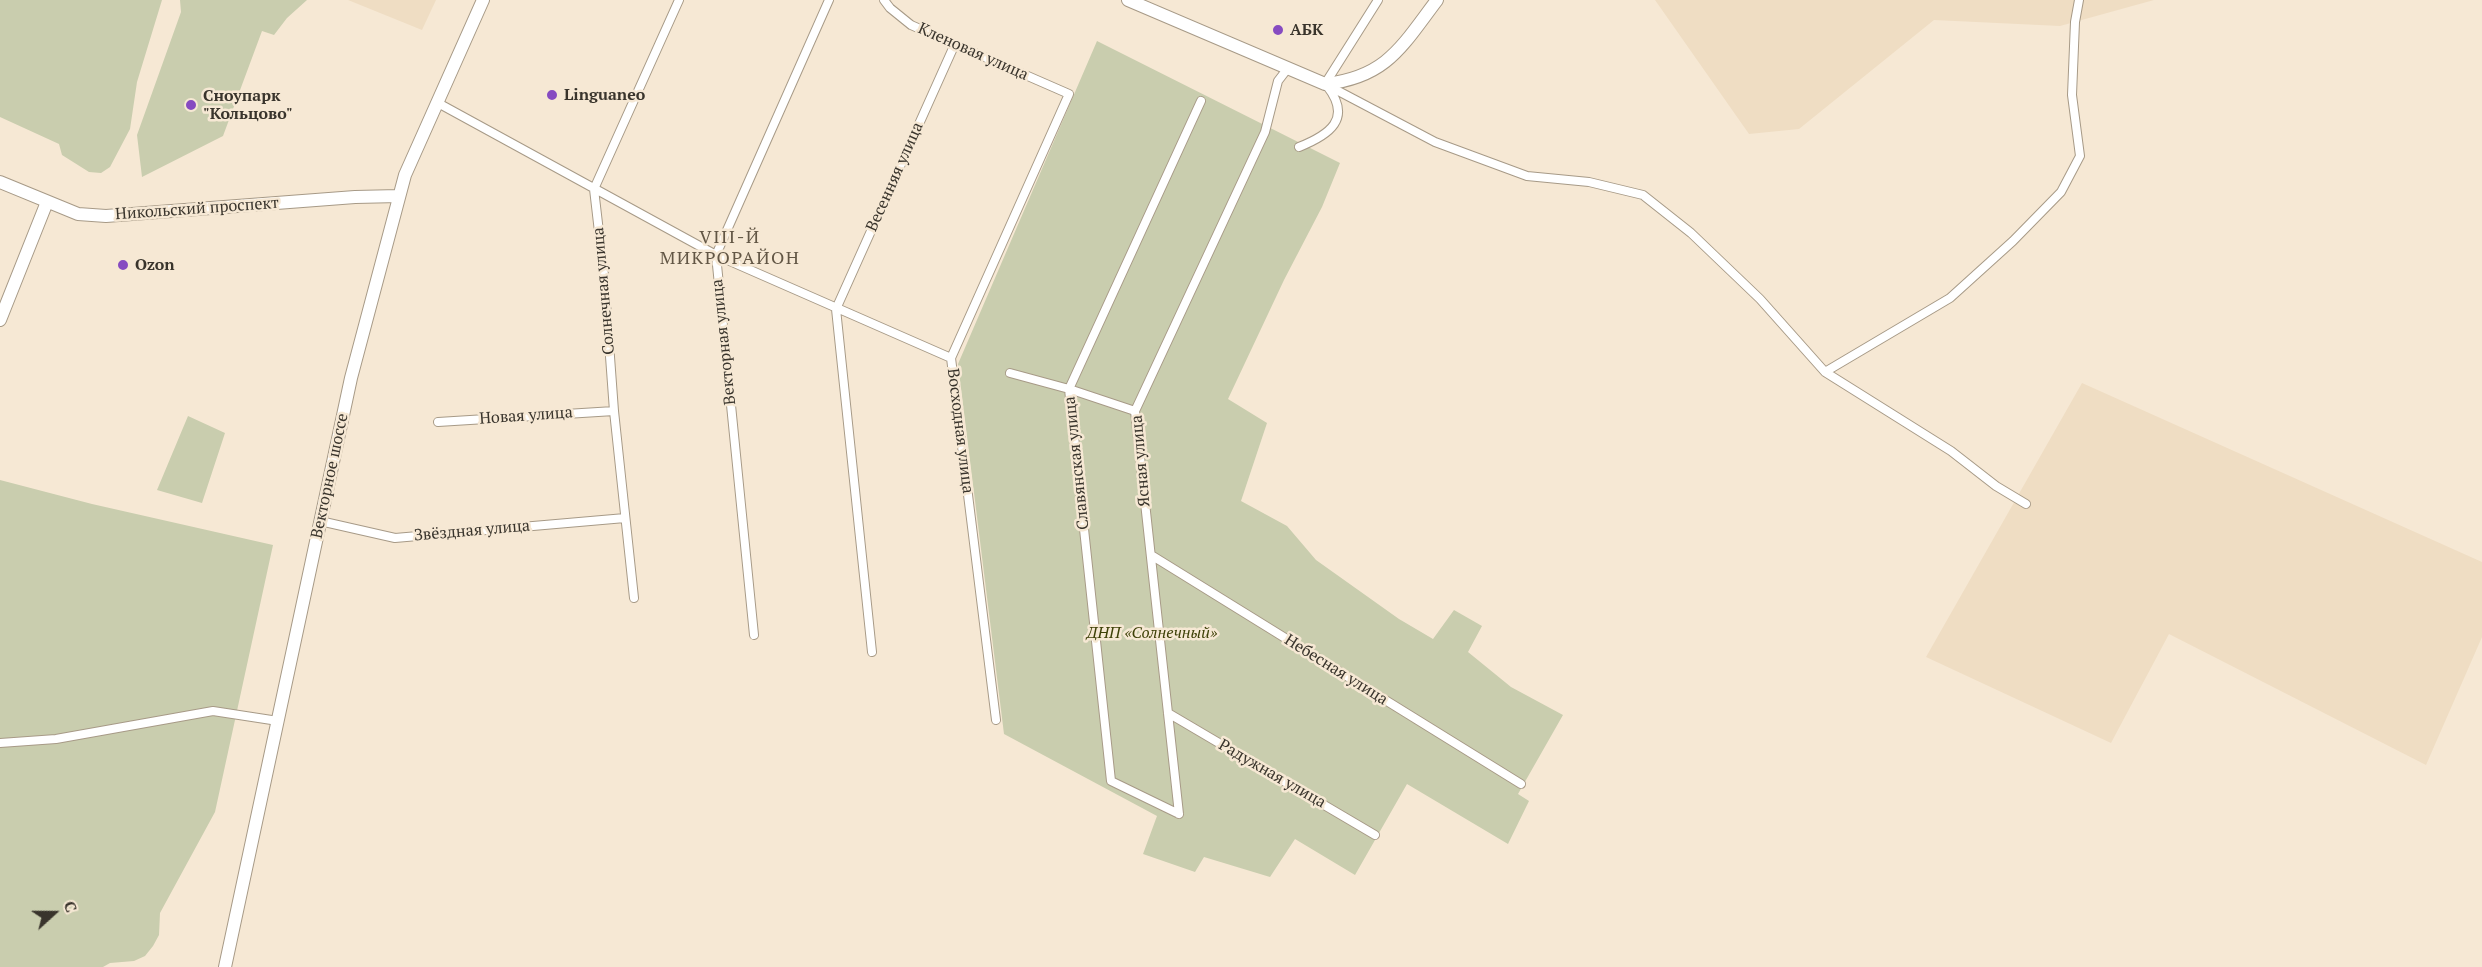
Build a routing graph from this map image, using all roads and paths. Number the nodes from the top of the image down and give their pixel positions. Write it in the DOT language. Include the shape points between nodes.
graph roads {
  1 [pos="483,0"];
  2 [pos="679,0"];
  3 [pos="829,0"];
  4 [pos="884,0"];
  5 [pos="1128,0"];
  6 [pos="1378,0"];
  7 [pos="1437,0"];
  8 [pos="2079,0"];
  9 [pos="954,46"];
  10 [pos="1288,68"];
  11 [pos="1325,84"];
  12 [pos="1069,94"];
  13 [pos="1201,101"];
  14 [pos="438,103"];
  15 [pos="1299,147"];
  16 [pos="0,182"];
  17 [pos="594,189"];
  18 [pos="399,196"];
  19 [pos="47,202"];
  20 [pos="716,255"];
  21 [pos="836,309"];
  22 [pos="0,320"];
  23 [pos="951,358"];
  24 [pos="1825,372"];
  25 [pos="1010,373"];
  26 [pos="1069,388"];
  27 [pos="614,411"];
  28 [pos="1135,411"];
  29 [pos="438,422"];
  30 [pos="2026,504"];
  31 [pos="625,518"];
  32 [pos="320,521"];
  33 [pos="1150,555"];
  34 [pos="634,598"];
  35 [pos="754,635"];
  36 [pos="872,652"];
  37 [pos="1168,713"];
  38 [pos="996,720"];
  39 [pos="278,721"];
  40 [pos="0,743"];
  41 [pos="1521,784"];
  42 [pos="1179,814"];
  43 [pos="1375,836"];
  44 [pos="225,967"];
  1 -- 14 [label="main road, Векторное шоссе"];
  2 -- 17 [label="street"];
  3 -- 20 [label="street, Векторная улица"];
  4 -- 9 [label="street, Кленовая улица" via="905,21"];
  5 -- 10 [label="main road"];
  6 -- 11 [label="street"];
  7 -- 11 [label="main road" via="1387,61 1369,74"];
  8 -- 24 [label="street" via="2072,95 2080,156 2061,192 1950,298"];
  9 -- 12 [label="street, Кленовая улица"];
  9 -- 21 [label="street, Весенняя улица"];
  10 -- 11 [label="main road"];
  10 -- 28 [label="street, Ясная улица" via="1278,81 1265,132"];
  11 -- 15 [label="street" via="1338,108 1334,127 1322,138"];
  11 -- 24 [label="street" via="1436,142 1527,176 1589,182 1643,195 1691,232 1760,299"];
  12 -- 23 [label="street, Восходная улица"];
  13 -- 26 [label="street, Славянская улица"];
  14 -- 17 [label="street"];
  14 -- 18 [label="main road, Векторное шоссе"];
  16 -- 19 [label="main road, Никольский проспект"];
  17 -- 20 [label="street"];
  17 -- 27 [label="street, Солнечная улица"];
  18 -- 19 [label="main road, Никольский проспект" via="106,216 78,214"];
  18 -- 32 [label="main road, Векторное шоссе" via="351,378"];
  19 -- 22 [label="main road"];
  20 -- 21 [label="street"];
  20 -- 35 [label="street, Векторная улица"];
  21 -- 23 [label="street"];
  21 -- 36 [label="street"];
  23 -- 38 [label="street, Восходная улица"];
  24 -- 30 [label="street" via="1951,451"];
  25 -- 26 [label="street"];
  26 -- 28 [label="street"];
  26 -- 42 [label="street, Славянская улица" via="1111,781"];
  27 -- 29 [label="street, Новая улица"];
  27 -- 31 [label="street, Солнечная улица"];
  28 -- 33 [label="street, Ясная улица"];
  31 -- 32 [label="street, Звёздная улица" via="395,538"];
  31 -- 34 [label="street, Солнечная улица"];
  32 -- 39 [label="main road, Векторное шоссе"];
  33 -- 37 [label="street, Ясная улица"];
  33 -- 41 [label="street, Небесная улица"];
  37 -- 42 [label="street, Ясная улица"];
  37 -- 43 [label="street, Радужная улица"];
  39 -- 40 [label="street" via="213,711 56,739"];
  39 -- 44 [label="main road, Векторное шоссе"];
}
